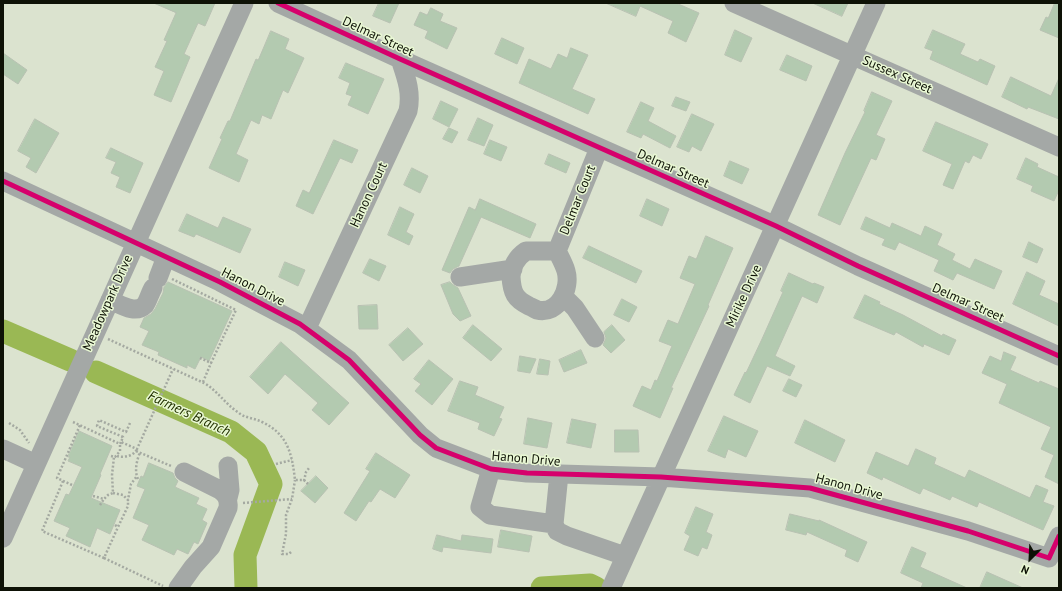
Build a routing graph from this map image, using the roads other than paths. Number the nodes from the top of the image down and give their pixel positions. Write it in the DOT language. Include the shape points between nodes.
graph roads {
  1 [pos="244,3"];
  2 [pos="278,3"];
  3 [pos="734,3"];
  4 [pos="876,3"];
  5 [pos="852,55"];
  6 [pos="400,59"];
  7 [pos="1059,147"];
  8 [pos="599,148"];
  9 [pos="3,181"];
  10 [pos="776,226"];
  11 [pos="135,243"];
  12 [pos="557,251"];
  13 [pos="513,269"];
  14 [pos="159,274"];
  15 [pos="460,277"];
  16 [pos="564,297"];
  17 [pos="110,300"];
  18 [pos="308,328"];
  19 [pos="595,338"];
  20 [pos="1059,356"];
  21 [pos="3,449"];
  22 [pos="31,462"];
  23 [pos="228,466"];
  24 [pos="491,469"];
  25 [pos="184,472"];
  26 [pos="559,474"];
  27 [pos="661,477"];
  28 [pos="235,501"];
  29 [pos="554,524"];
  30 [pos="1059,536"];
  31 [pos="3,538"];
  32 [pos="625,556"];
  33 [pos="172,587"];
  34 [pos="611,588"];
  1 -- 11 [label="street, Meadowpark Drive"];
  2 -- 6 [label="street, Delmar Street"];
  3 -- 5 [label="street, Sussex Street"];
  4 -- 5 [label="street, Mirike Drive"];
  5 -- 7 [label="street, Sussex Street"];
  5 -- 10 [label="street, Mirike Drive"];
  6 -- 8 [label="street, Delmar Street"];
  6 -- 18 [label="street, Hanon Court" via="408,83 408,111"];
  8 -- 10 [label="street, Delmar Street"];
  8 -- 12 [label="street, Delmar Court"];
  9 -- 11 [label="street, Hanon Drive"];
  10 -- 20 [label="street, Delmar Street" via="858,266"];
  10 -- 27 [label="street, Mirike Drive"];
  11 -- 14 [label="street, Hanon Drive"];
  11 -- 17 [label="street, Meadowpark Drive"];
  12 -- 13 [label="street, Delmar Court" via="526,252 521,255"];
  12 -- 16 [label="street, Delmar Court" via="566,271 568,285"];
  13 -- 15 [label="street"];
  13 -- 16 [label="street" via="512,286 516,298 521,302 538,310 546,310 553,308"];
  14 -- 17 [label="street" via="145,305 139,309 132,310"];
  14 -- 18 [label="street, Hanon Drive" via="220,282"];
  16 -- 19 [label="street" via="575,308"];
  17 -- 22 [label="street, Meadowpark Drive"];
  18 -- 24 [label="street, Hanon Drive" via="349,360 420,435 436,448"];
  21 -- 22 [label="street"];
  22 -- 31 [label="street, Meadowpark Drive"];
  23 -- 28 [label="street" via="230,490"];
  24 -- 26 [label="street, Hanon Drive"];
  24 -- 29 [label="street" via="480,507 490,515"];
  25 -- 28 [label="street" via="220,490"];
  26 -- 27 [label="street, Hanon Drive"];
  26 -- 29 [label="street"];
  27 -- 30 [label="street, Hanon Drive" via="810,488 968,531 1049,558"];
  27 -- 32 [label="street, Mirike Drive"];
  28 -- 33 [label="street" via="229,502 211,547"];
  29 -- 32 [label="street" via="557,531 566,536"];
  32 -- 34 [label="street, Mirike Drive"];
}
